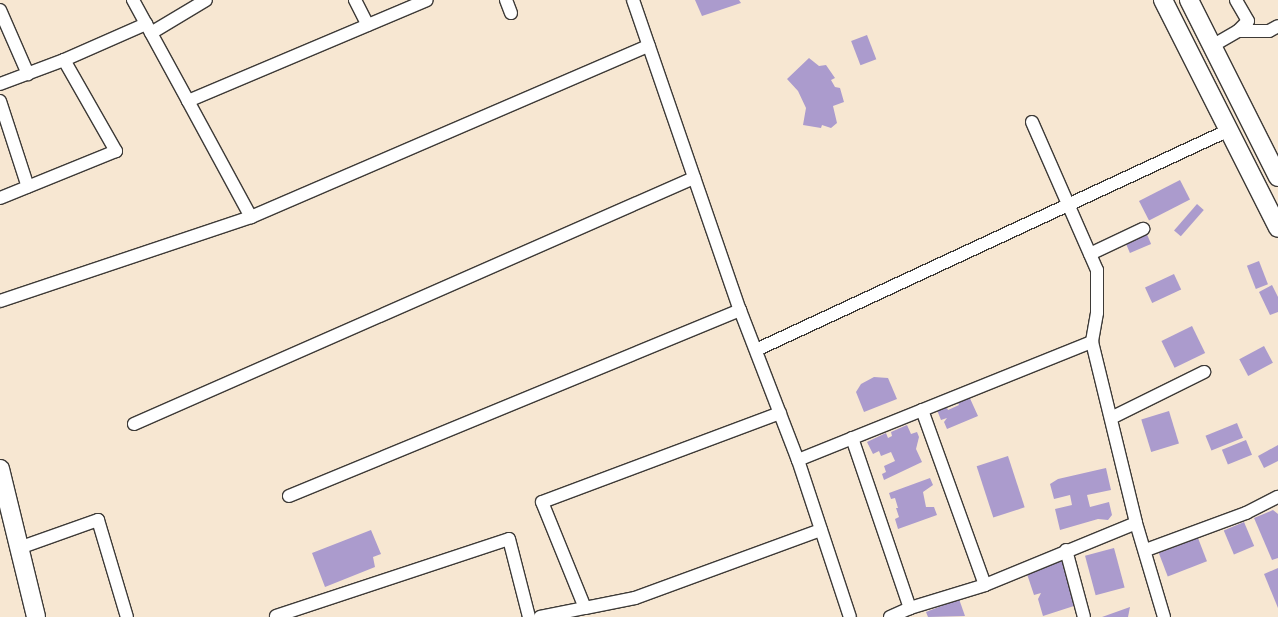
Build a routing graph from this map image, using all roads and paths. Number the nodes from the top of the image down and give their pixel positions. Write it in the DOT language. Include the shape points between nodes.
graph roads {
  1 [pos="133,0"];
  2 [pos="206,0"];
  3 [pos="355,0"];
  4 [pos="427,0"];
  5 [pos="506,0"];
  6 [pos="633,0"];
  7 [pos="1163,0"];
  8 [pos="1189,0"];
  9 [pos="1236,0"];
  10 [pos="0,10"];
  11 [pos="511,13"];
  12 [pos="368,25"];
  13 [pos="1278,26"];
  14 [pos="149,29"];
  15 [pos="1238,31"];
  16 [pos="649,46"];
  17 [pos="1212,46"];
  18 [pos="64,60"];
  19 [pos="28,74"];
  20 [pos="0,84"];
  21 [pos="0,101"];
  22 [pos="188,101"];
  23 [pos="1032,122"];
  24 [pos="1229,130"];
  25 [pos="1276,170"];
  26 [pos="694,178"];
  27 [pos="28,186"];
  28 [pos="0,198"];
  29 [pos="1068,205"];
  30 [pos="251,217"];
  31 [pos="1143,228"];
  32 [pos="1278,228"];
  33 [pos="1090,254"];
  34 [pos="0,301"];
  35 [pos="740,310"];
  36 [pos="1092,342"];
  37 [pos="756,350"];
  38 [pos="1204,372"];
  39 [pos="922,410"];
  40 [pos="780,413"];
  41 [pos="1111,418"];
  42 [pos="134,424"];
  43 [pos="852,438"];
  44 [pos="798,460"];
  45 [pos="0,469"];
  46 [pos="289,496"];
  47 [pos="1278,497"];
  48 [pos="5,511"];
  49 [pos="1136,523"];
  50 [pos="821,530"];
  51 [pos="19,548"];
  52 [pos="1066,550"];
  53 [pos="1146,550"];
  54 [pos="984,585"];
  55 [pos="585,608"];
  56 [pos="910,608"];
  57 [pos="276,616"];
  58 [pos="36,617"];
  59 [pos="127,617"];
  60 [pos="529,617"];
  61 [pos="540,617"];
  62 [pos="850,617"];
  63 [pos="890,617"];
  64 [pos="1084,617"];
  65 [pos="1164,617"];
  1 -- 14 [label="street"];
  2 -- 14 [label="street"];
  3 -- 12 [label="street"];
  4 -- 12 [label="street"];
  5 -- 11 [label="street"];
  6 -- 16 [label="street"];
  7 -- 24 [label="main road"];
  8 -- 17 [label="main road"];
  9 -- 15 [label="street" via="1248,21"];
  10 -- 19 [label="street"];
  12 -- 22 [label="street"];
  13 -- 15 [label="street" via="1269,31"];
  14 -- 18 [label="street"];
  14 -- 22 [label="street"];
  15 -- 17 [label="street"];
  16 -- 26 [label="street"];
  16 -- 30 [label="street"];
  17 -- 25 [label="main road"];
  18 -- 19 [label="street"];
  18 -- 27 [label="street" via="116,151"];
  19 -- 20 [label="street"];
  21 -- 27 [label="street"];
  22 -- 30 [label="street"];
  23 -- 29 [label="street"];
  24 -- 29 [label="street"];
  24 -- 32 [label="main road"];
  26 -- 35 [label="street"];
  26 -- 42 [label="street"];
  27 -- 28 [label="street"];
  29 -- 33 [label="street"];
  29 -- 37 [label="street"];
  30 -- 34 [label="street"];
  31 -- 33 [label="street"];
  33 -- 36 [label="street" via="1097,270 1097,313"];
  35 -- 37 [label="street"];
  35 -- 46 [label="street"];
  36 -- 39 [label="street"];
  36 -- 41 [label="street"];
  37 -- 40 [label="street"];
  38 -- 41 [label="street"];
  39 -- 43 [label="street"];
  39 -- 54 [label="street"];
  40 -- 44 [label="street"];
  40 -- 55 [label="street" via="542,502"];
  41 -- 49 [label="street"];
  43 -- 44 [label="street"];
  43 -- 56 [label="street"];
  44 -- 50 [label="street"];
  45 -- 48 [label="main road"];
  47 -- 53 [label="street" via="1246,513"];
  48 -- 51 [label="main road"];
  49 -- 52 [label="street"];
  49 -- 53 [label="street"];
  50 -- 55 [label="street" via="635,598"];
  50 -- 62 [label="street"];
  51 -- 58 [label="main road"];
  51 -- 59 [label="street" via="98,520"];
  52 -- 54 [label="street"];
  52 -- 64 [label="street"];
  53 -- 65 [label="street"];
  54 -- 56 [label="street"];
  55 -- 61 [label="street"];
  56 -- 63 [label="street"];
  57 -- 60 [label="street" via="509,539"];
}
